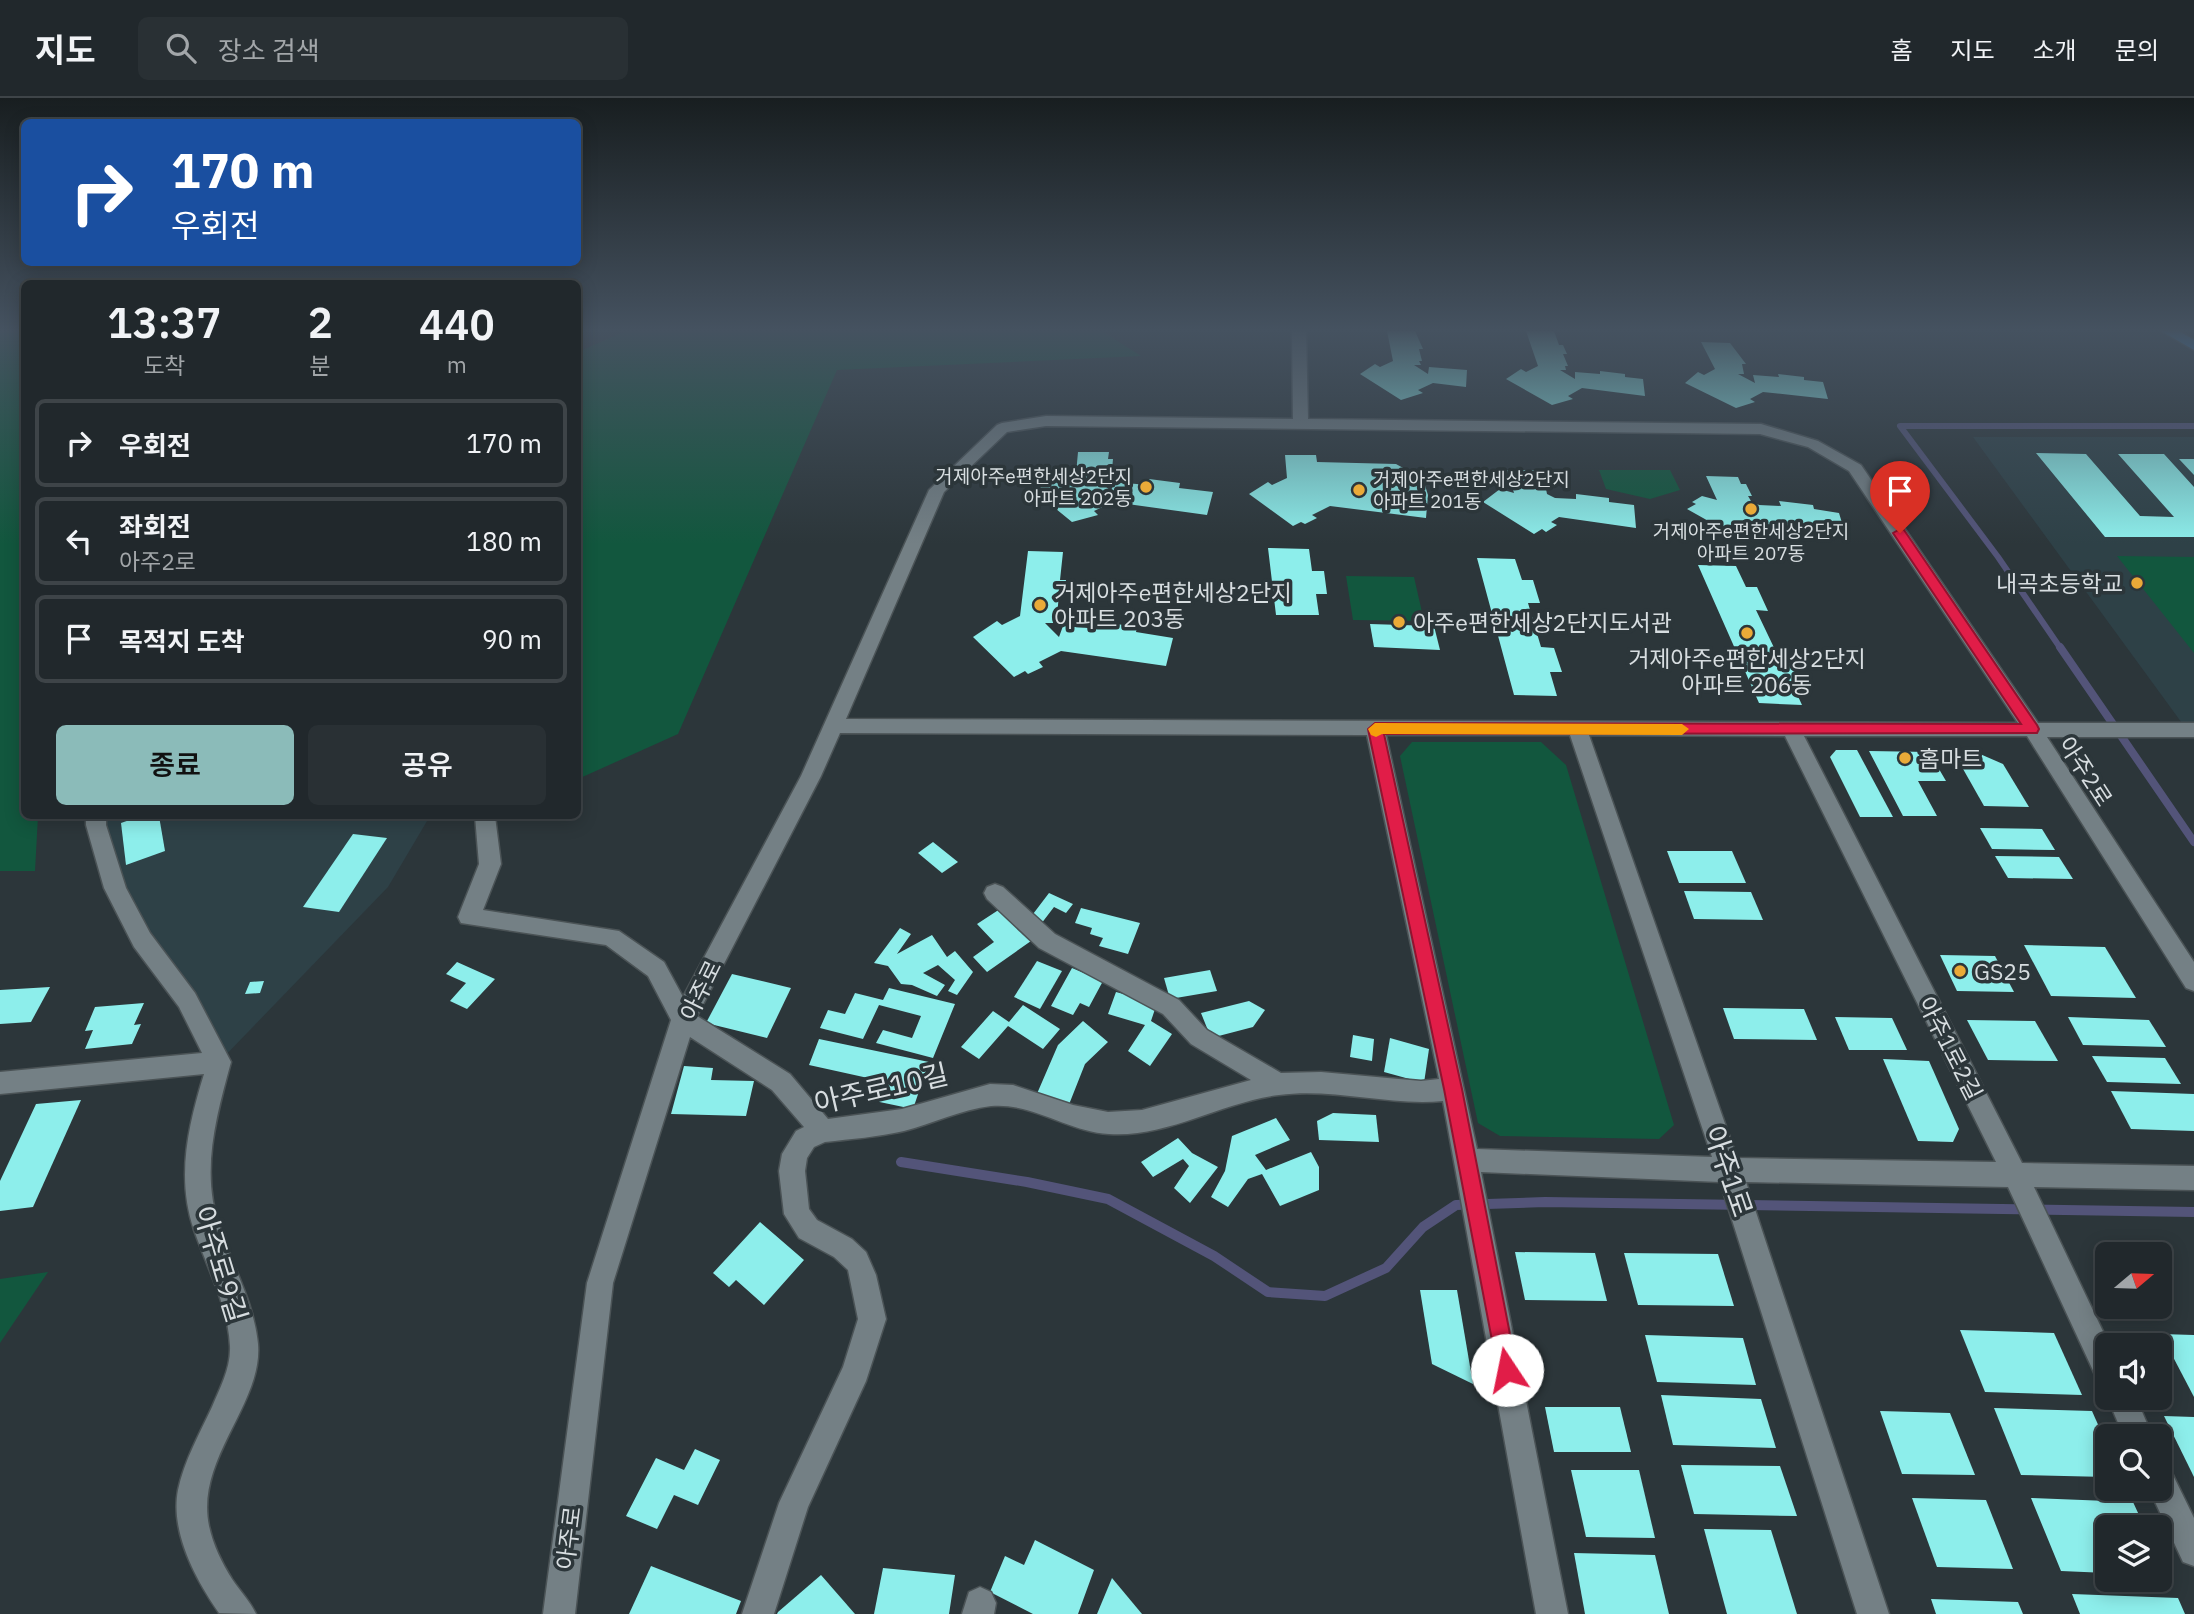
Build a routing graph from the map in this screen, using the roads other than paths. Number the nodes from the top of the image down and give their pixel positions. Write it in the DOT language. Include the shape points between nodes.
graph roads {
  1 [pos="1301,402"];
  2 [pos="1301,424"];
  3 [pos="1002,428"];
  4 [pos="832,726"];
  5 [pos="1375,729"];
  6 [pos="1791,729"];
  7 [pos="2032,729"];
  8 [pos="1578,730"];
  9 [pos="2191,733"];
  10 [pos="96,819"];
  11 [pos="485,819"];
  12 [pos="995,893"];
  13 [pos="2194,981"];
  14 [pos="683,1020"];
  15 [pos="219,1062"];
  16 [pos="0,1083"];
  17 [pos="1278,1084"];
  18 [pos="1453,1089"];
  19 [pos="823,1131"];
  20 [pos="1466,1160"];
  21 [pos="1729,1170"];
  22 [pos="2015,1175"];
  23 [pos="2194,1178"];
  24 [pos="2095,1344"];
  25 [pos="2171,1501"];
  26 [pos="2194,1550"];
  27 [pos="240,1614"];
  28 [pos="559,1614"];
  29 [pos="758,1614"];
  30 [pos="1552,1614"];
  31 [pos="1873,1614"];
  1 -- 2 [label="street"];
  2 -- 3 [label="street, 아주2로" via="1046,421"];
  2 -- 7 [label="street, 아주2로" via="1761,429 1813,444 1856,468"];
  3 -- 4 [label="street, 아주로" via="937,490"];
  4 -- 5 [label="street"];
  4 -- 14 [label="street, 아주로"];
  5 -- 8 [label="street"];
  5 -- 18 [label="street"];
  6 -- 7 [label="street"];
  6 -- 8 [label="street"];
  6 -- 22 [label="street, 아주1로2길"];
  7 -- 9 [label="street"];
  7 -- 13 [label="street, 아주2로"];
  8 -- 21 [label="street, 아주1로"];
  10 -- 15 [label="street" via="115,888 142,940 187,1000"];
  11 -- 14 [label="street" via="490,864 469,917 611,937 656,969"];
  12 -- 17 [label="street" via="1047,941 1171,1007 1199,1037"];
  14 -- 19 [label="street" via="781,1082"];
  14 -- 28 [label="street, 아주로" via="600,1283"];
  15 -- 16 [label="street"];
  15 -- 27 [label="street, 아주로9길" via="199,1142 201,1211 240,1318 245,1347 239,1378 192,1491 192,1517 201,1551"];
  17 -- 18 [label="street, 아주로10길" via="1421,1092"];
  17 -- 19 [label="street, 아주로10길" via="1142,1121 1108,1123 1013,1096 990,1095 902,1119"];
  18 -- 20 [label="street"];
  19 -- 29 [label="street, 아주로10길" via="805,1139 795,1154 792,1191 797,1214 808,1229 857,1261 872,1319 856,1371 794,1503"];
  20 -- 21 [label="street"];
  20 -- 30 [label="street"];
  21 -- 22 [label="street"];
  21 -- 31 [label="street, 아주1로"];
  22 -- 23 [label="street"];
  22 -- 24 [label="street, 아주1로2길"];
  25 -- 26 [label="street"];
}
